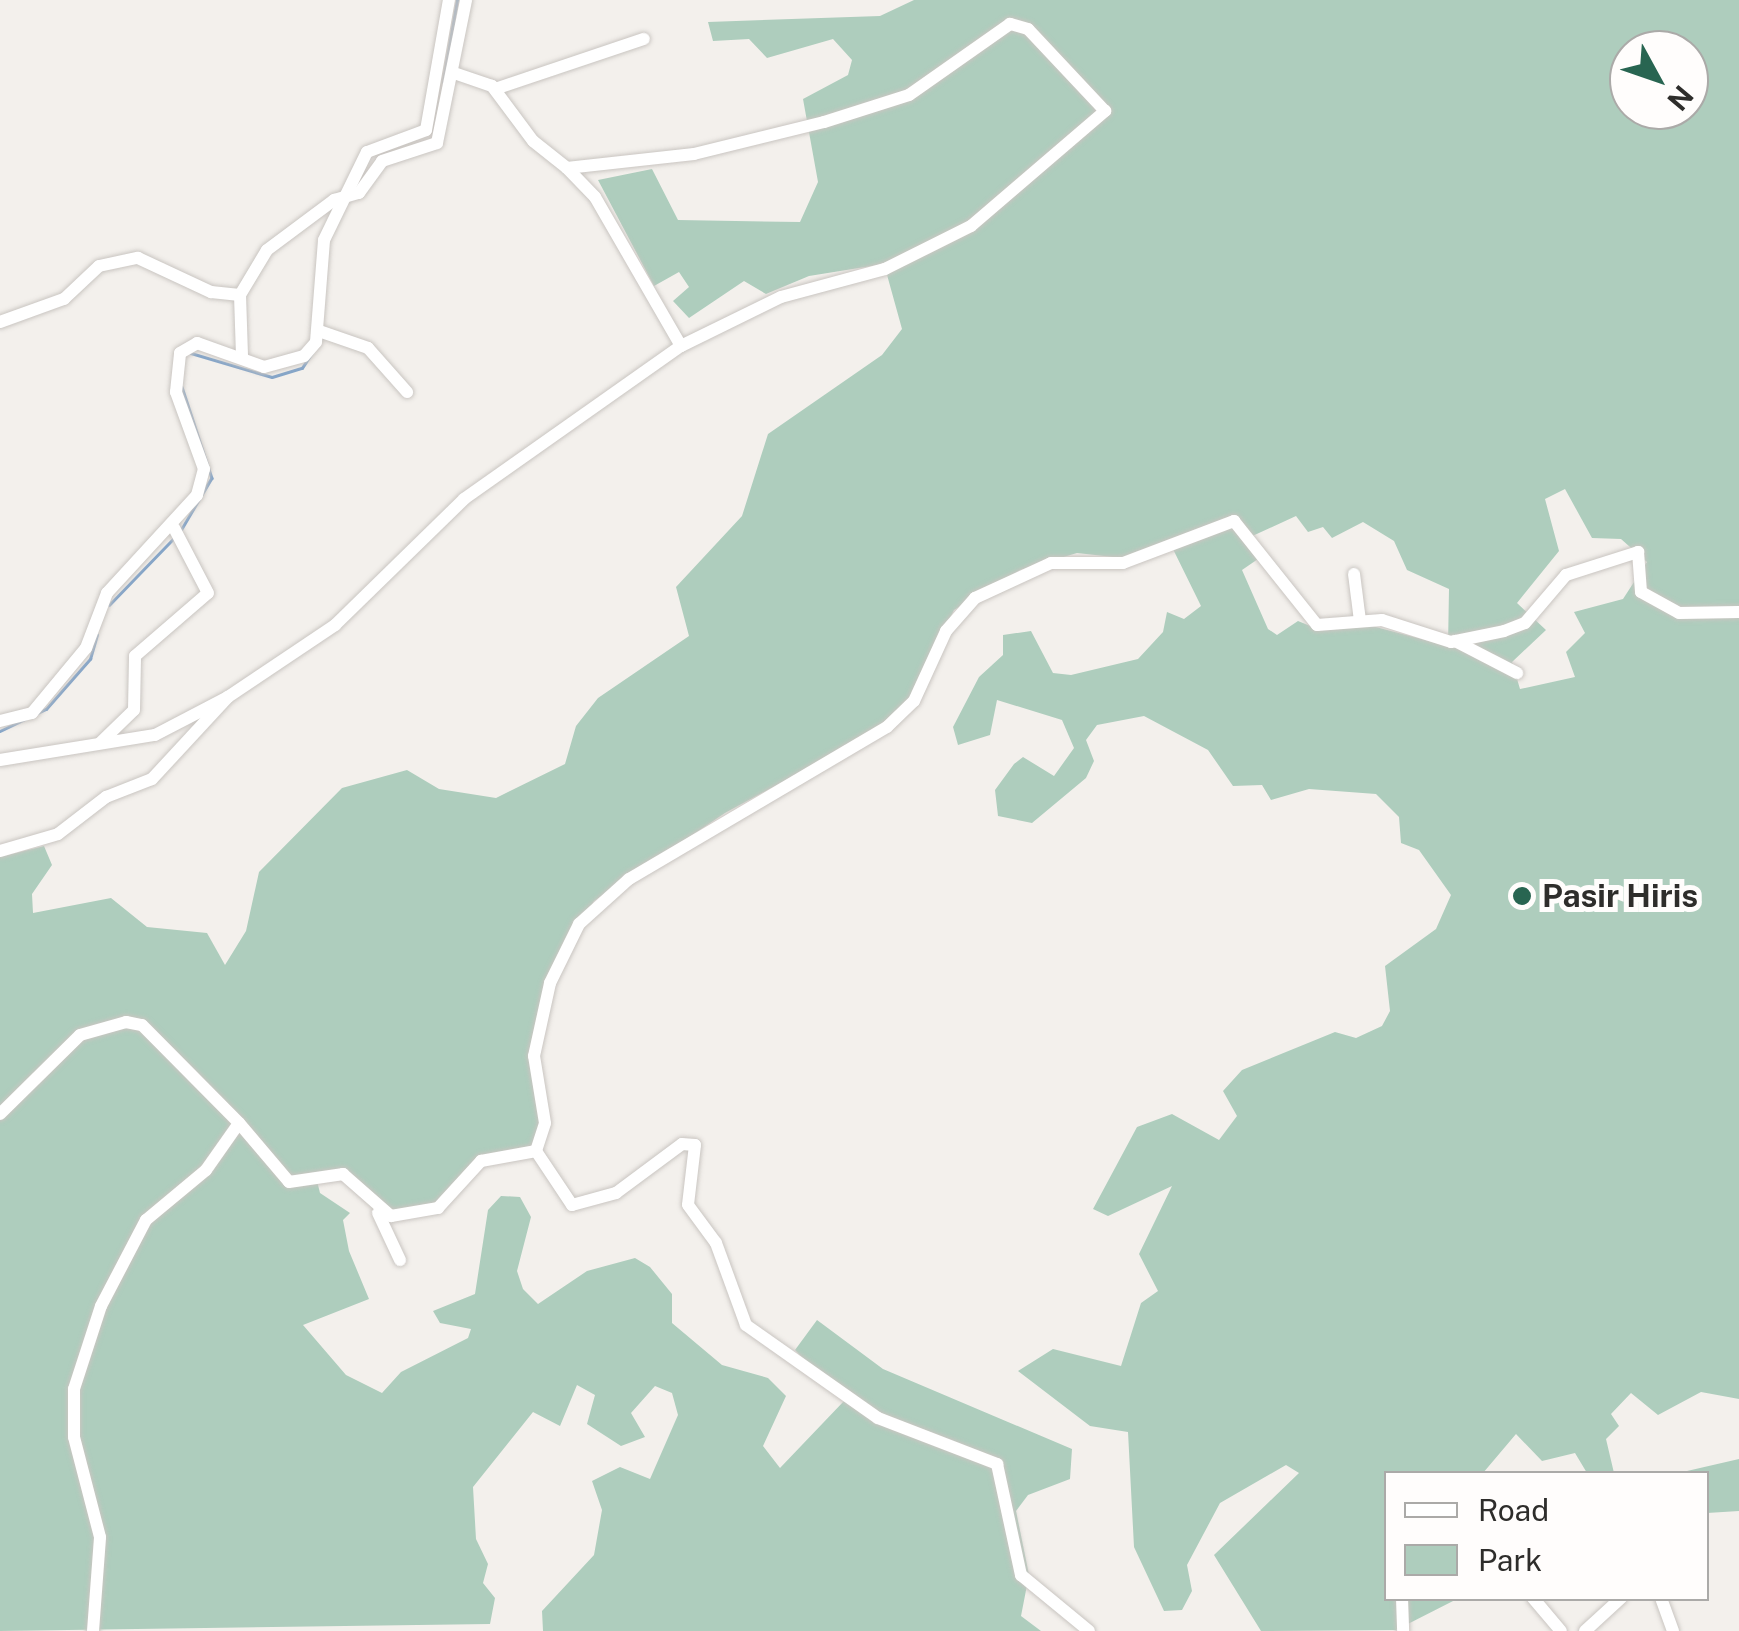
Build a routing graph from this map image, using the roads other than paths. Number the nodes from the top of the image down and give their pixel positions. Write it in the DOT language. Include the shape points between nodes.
graph roads {
  1 [pos="449,0"];
  2 [pos="466,0"];
  3 [pos="644,38"];
  4 [pos="455,73"];
  5 [pos="495,89"];
  6 [pos="568,168"];
  7 [pos="348,195"];
  8 [pos="240,294"];
  9 [pos="0,322"];
  10 [pos="324,331"];
  11 [pos="681,346"];
  12 [pos="242,356"];
  13 [pos="407,392"];
  14 [pos="176,531"];
  15 [pos="1354,574"];
  16 [pos="1739,612"];
  17 [pos="1360,620"];
  18 [pos="1455,641"];
  19 [pos="1517,674"];
  20 [pos="228,698"];
  21 [pos="0,721"];
  22 [pos="100,743"];
  23 [pos="0,760"];
  24 [pos="0,851"];
  25 [pos="0,1114"];
  26 [pos="239,1123"];
  27 [pos="536,1151"];
  28 [pos="378,1213"];
  29 [pos="400,1260"];
  30 [pos="1402,1601"];
  31 [pos="1536,1601"];
  32 [pos="1619,1601"];
  33 [pos="1662,1601"];
  34 [pos="93,1631"];
  35 [pos="1089,1631"];
  36 [pos="1404,1631"];
  37 [pos="1561,1631"];
  38 [pos="1585,1631"];
  39 [pos="1674,1631"];
  1 -- 7 [label="street" via="426,130 367,152"];
  2 -- 4 [label="street"];
  3 -- 5 [label="street"];
  4 -- 5 [label="street"];
  4 -- 7 [label="street" via="437,143 382,162"];
  5 -- 6 [label="street" via="533,141"];
  6 -- 11 [label="street" via="595,197"];
  6 -- 11 [label="street" via="694,154 824,122 909,94 1010,24 1028,29 1105,112 954,236 853,282 781,297"];
  7 -- 8 [label="street" via="268,250"];
  7 -- 10 [label="street" via="318,266"];
  8 -- 9 [label="street" via="211,292 138,258 99,266 64,299"];
  8 -- 12 [label="street"];
  10 -- 12 [label="street" via="290,362 264,367"];
  10 -- 13 [label="street" via="383,359"];
  11 -- 20 [label="street" via="464,498 335,624"];
  12 -- 14 [label="street" via="197,343 174,362 204,468"];
  14 -- 21 [label="street" via="107,592 86,648 32,713"];
  14 -- 22 [label="street" via="208,593 135,656 134,710"];
  15 -- 17 [label="street"];
  16 -- 18 [label="street" via="1679,613 1641,592 1638,552 1566,575 1523,625"];
  17 -- 18 [label="street"];
  17 -- 27 [label="street" via="1310,621 1234,522 1123,563 1052,563 976,598 946,631 914,701 887,727 629,879 580,924 550,983 534,1056 545,1123"];
  18 -- 19 [label="street"];
  20 -- 22 [label="street" via="155,734"];
  20 -- 24 [label="street" via="152,778 106,796 58,834"];
  22 -- 23 [label="street"];
  25 -- 26 [label="street" via="80,1035 126,1022 142,1025"];
  26 -- 28 [label="street" via="286,1180 343,1174"];
  26 -- 34 [label="street" via="206,1170 146,1220 102,1306 74,1390 74,1437 100,1537"];
  27 -- 28 [label="street" via="481,1161 438,1208"];
  27 -- 35 [label="street" via="572,1206 616,1193 682,1144 696,1145 688,1205 716,1243 746,1325 878,1418 996,1464 1021,1575"];
  28 -- 29 [label="street"];
  30 -- 36 [label="street"];
  31 -- 37 [label="street"];
  32 -- 38 [label="street"];
  33 -- 39 [label="street"];
}
